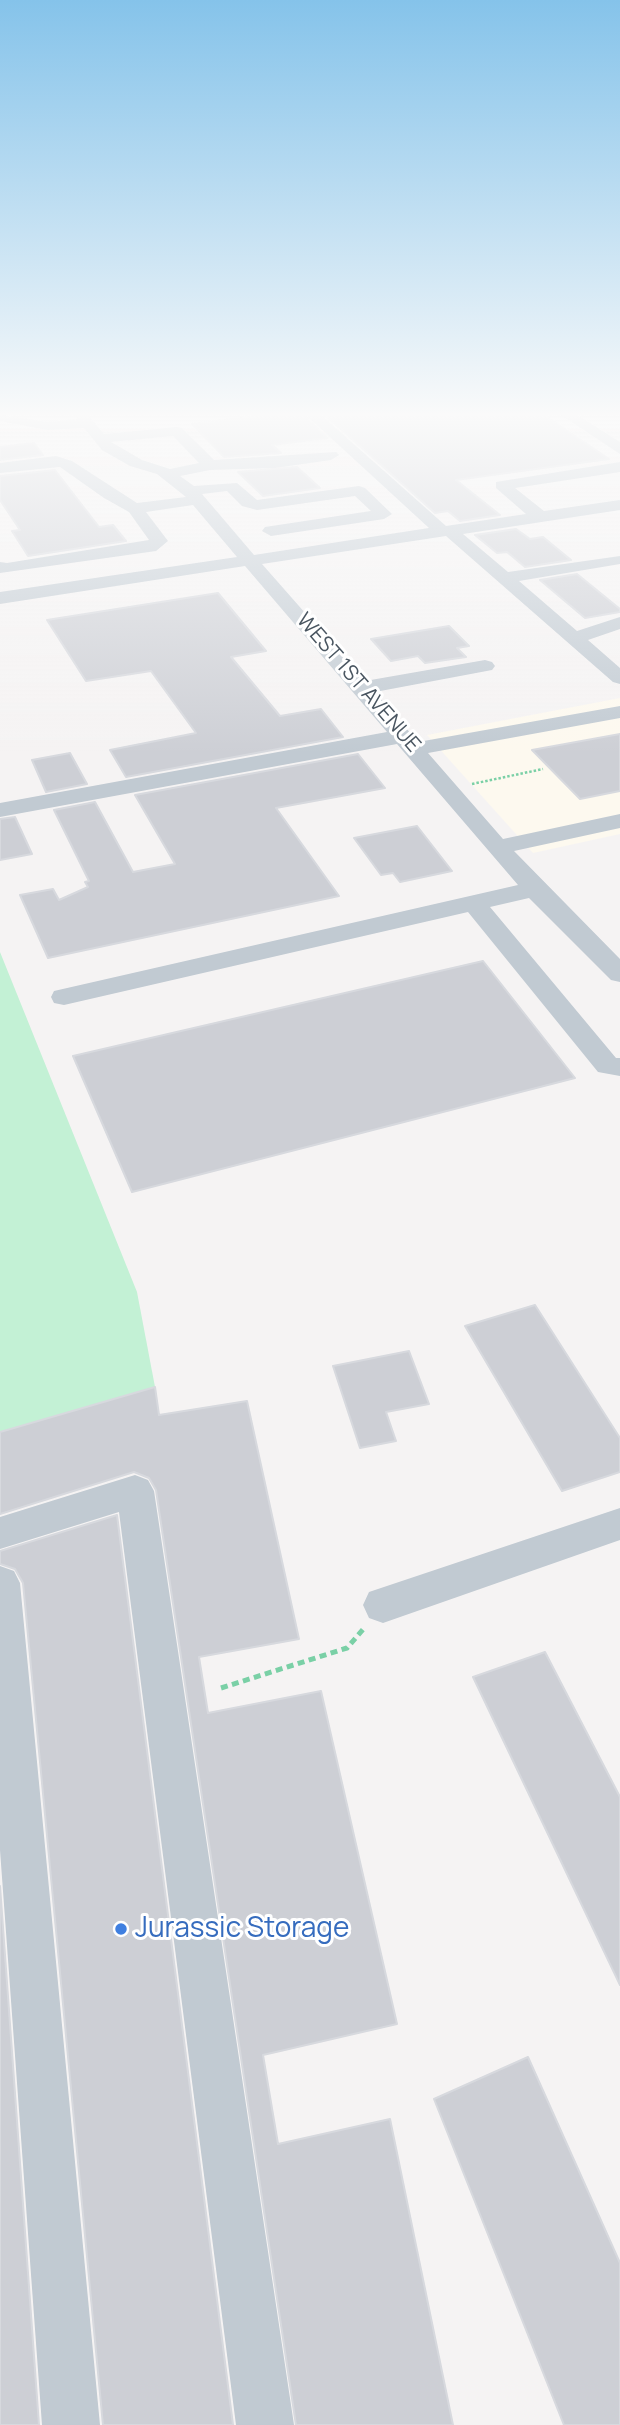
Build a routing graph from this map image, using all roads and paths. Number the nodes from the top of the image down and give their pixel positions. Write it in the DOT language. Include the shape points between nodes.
graph roads {
  1 [pos="150,528"];
  2 [pos="223,528"];
  3 [pos="290,528"];
  4 [pos="442,528"];
  5 [pos="465,528"];
  6 [pos="271,531"];
  7 [pos="446,531"];
  8 [pos="252,560"];
  9 [pos="614,560"];
  10 [pos="3,568"];
  11 [pos="505,578"];
  12 [pos="20,595"];
  13 [pos="0,598"];
  14 [pos="620,623"];
  15 [pos="574,638"];
  16 [pos="485,666"];
  17 [pos="620,678"];
  18 [pos="362,688"];
  19 [pos="620,712"];
  20 [pos="409,742"];
  21 [pos="543,769"];
  22 [pos="471,784"];
  23 [pos="0,810"];
  24 [pos="620,821"];
  25 [pos="498,847"];
  26 [pos="534,889"];
  27 [pos="474,903"];
  28 [pos="607,948"];
  29 [pos="620,974"];
  30 [pos="64,997"];
  31 [pos="620,1066"];
  32 [pos="620,1524"];
  33 [pos="0,1533"];
  34 [pos="0,1583"];
  35 [pos="383,1605"];
  36 [pos="221,1688"];
  37 [pos="71,2425"];
  38 [pos="265,2425"];
  1 -- 10 [label="street" via="159,541 150,547"];
  2 -- 8 [label="street, WEST 1ST AVENUE"];
  3 -- 6 [label="street"];
  4 -- 7 [label="street"];
  5 -- 7 [label="street"];
  7 -- 8 [label="street"];
  7 -- 11 [label="street"];
  8 -- 12 [label="street"];
  8 -- 18 [label="street, WEST 1ST AVENUE"];
  9 -- 11 [label="street"];
  10 -- 12 [label="street"];
  11 -- 15 [label="street"];
  12 -- 13 [label="street"];
  14 -- 15 [label="street"];
  15 -- 17 [label="street"];
  16 -- 18 [label="street"];
  18 -- 20 [label="street, WEST 1ST AVENUE"];
  19 -- 20 [label="street"];
  20 -- 23 [label="street"];
  20 -- 25 [label="street, WEST 1ST AVENUE"];
  21 -- 22 [label="path"];
  24 -- 25 [label="street"];
  25 -- 26 [label="street, WEST 1ST AVENUE"];
  26 -- 27 [label="street"];
  26 -- 28 [label="street, WEST 1ST AVENUE"];
  27 -- 30 [label="street"];
  27 -- 31 [label="street" via="608,1066"];
  28 -- 29 [label="street, WEST 1ST AVENUE"];
  32 -- 35 [label="street"];
  33 -- 38 [label="street" via="135,1491"];
  34 -- 37 [label="street"];
  35 -- 36 [label="path" via="347,1648"];
}
